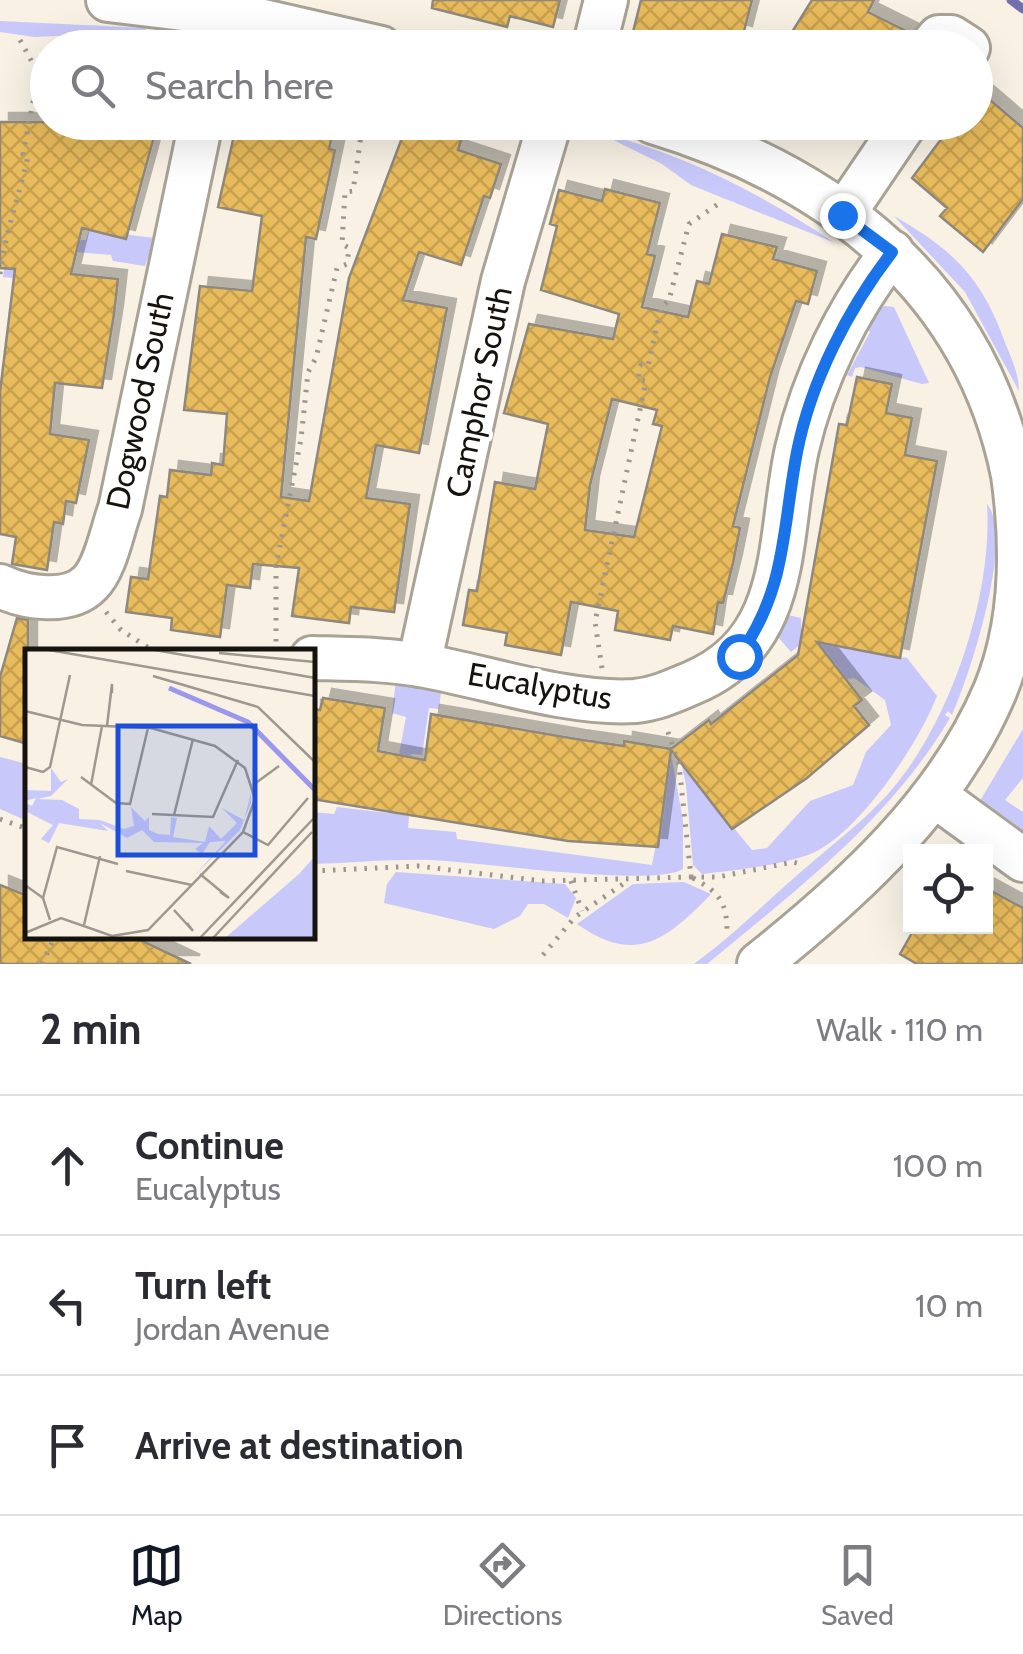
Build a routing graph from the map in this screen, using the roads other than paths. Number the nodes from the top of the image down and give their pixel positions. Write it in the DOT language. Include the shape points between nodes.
graph roads {
  1 [pos="108,0"];
  2 [pos="606,0"];
  3 [pos="229,19"];
  4 [pos="287,30"];
  5 [pos="598,30"];
  6 [pos="197,140"];
  7 [pos="545,140"];
  8 [pos="699,140"];
  9 [pos="894,140"];
  10 [pos="842,215"];
  11 [pos="892,252"];
  12 [pos="1015,441"];
  13 [pos="0,586"];
  14 [pos="315,658"];
  15 [pos="419,664"];
  16 [pos="934,795"];
  17 [pos="1023,860"];
  18 [pos="758,964"];
  1 -- 3 [label="street"];
  2 -- 5 [label="street"];
  3 -- 4 [label="street"];
  6 -- 13 [label="street, Dogwood South" via="120,510 97,571 68,596 34,597"];
  7 -- 15 [label="street, Camphor South" via="503,281"];
  8 -- 10 [label="street"];
  9 -- 10 [label="street"];
  10 -- 11 [label="street"];
  11 -- 12 [label="street" via="946,311"];
  11 -- 15 [label="street, Eucalyptus" via="835,342 814,394 798,448 778,578 764,620 739,656 657,698 598,698"];
  12 -- 16 [label="street" via="1020,595 996,688"];
  14 -- 15 [label="street, Eucalyptus"];
  16 -- 17 [label="street"];
  16 -- 18 [label="street" via="819,917"];
}
